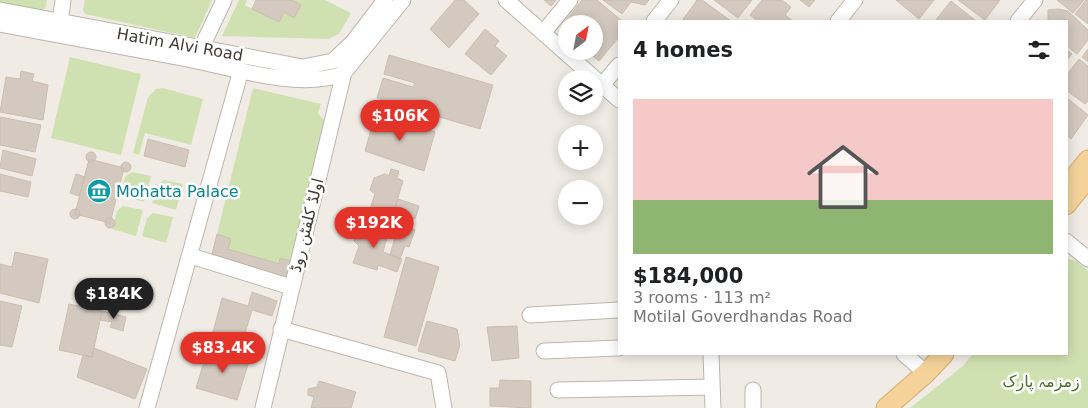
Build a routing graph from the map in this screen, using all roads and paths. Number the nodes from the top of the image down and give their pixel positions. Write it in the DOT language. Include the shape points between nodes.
graph roads {
  1 [pos="63,0"];
  2 [pos="224,0"];
  3 [pos="385,0"];
  4 [pos="403,0"];
  5 [pos="506,0"];
  6 [pos="570,0"];
  7 [pos="671,0"];
  8 [pos="855,0"];
  9 [pos="1035,0"];
  10 [pos="0,10"];
  11 [pos="655,20"];
  12 [pos="839,20"];
  13 [pos="1019,20"];
  14 [pos="0,24"];
  15 [pos="59,28"];
  16 [pos="543,33"];
  17 [pos="353,42"];
  18 [pos="198,54"];
  19 [pos="618,66"];
  20 [pos="242,70"];
  21 [pos="585,70"];
  22 [pos="344,74"];
  23 [pos="603,84"];
  24 [pos="603,86"];
  25 [pos="618,99"];
  26 [pos="1088,160"];
  27 [pos="1088,178"];
  28 [pos="1068,185"];
  29 [pos="1068,203"];
  30 [pos="1068,243"];
  31 [pos="191,256"];
  32 [pos="1088,259"];
  33 [pos="291,287"];
  34 [pos="618,310"];
  35 [pos="530,315"];
  36 [pos="281,329"];
  37 [pos="618,348"];
  38 [pos="544,351"];
  39 [pos="711,355"];
  40 [pos="906,355"];
  41 [pos="942,355"];
  42 [pos="924,364"];
  43 [pos="712,387"];
  44 [pos="558,390"];
  45 [pos="753,390"];
  46 [pos="147,408"];
  47 [pos="263,408"];
  48 [pos="444,408"];
  49 [pos="713,408"];
  50 [pos="753,408"];
  51 [pos="871,408"];
  52 [pos="886,408"];
  1 -- 15 [label="street"];
  2 -- 18 [label="street"];
  3 -- 17 [label="street"];
  4 -- 22 [label="street"];
  5 -- 16 [label="street"];
  6 -- 16 [label="street"];
  7 -- 11 [label="street"];
  8 -- 12 [label="street"];
  9 -- 13 [label="street"];
  10 -- 15 [label="street, Hatim Alvi Road"];
  14 -- 15 [label="street, Hatim Alvi Road"];
  15 -- 18 [label="street, Hatim Alvi Road"];
  16 -- 21 [label="street"];
  17 -- 18 [label="street, Hatim Alvi Road" via="333,61 303,67"];
  17 -- 22 [label="street, اولڈ کلفٹن روڈ"];
  18 -- 20 [label="street, Hatim Alvi Road"];
  19 -- 23 [label="street"];
  20 -- 22 [label="street, Hatim Alvi Road" via="308,80"];
  20 -- 31 [label="street"];
  22 -- 33 [label="street, اولڈ کلفٹن روڈ"];
  24 -- 25 [label="street"];
  26 -- 28 [label="main road"];
  27 -- 29 [label="main road"];
  30 -- 32 [label="street"];
  31 -- 33 [label="street"];
  31 -- 46 [label="street"];
  33 -- 36 [label="street, اولڈ کلفٹن روڈ"];
  34 -- 35 [label="street"];
  36 -- 47 [label="street, اولڈ کلفٹن روڈ"];
  36 -- 48 [label="street" via="438,373"];
  37 -- 38 [label="street"];
  39 -- 43 [label="street"];
  40 -- 42 [label="street"];
  41 -- 42 [label="main road"];
  42 -- 51 [label="main road"];
  42 -- 52 [label="main road"];
  43 -- 44 [label="street"];
  43 -- 49 [label="street"];
  45 -- 50 [label="street"];
}
